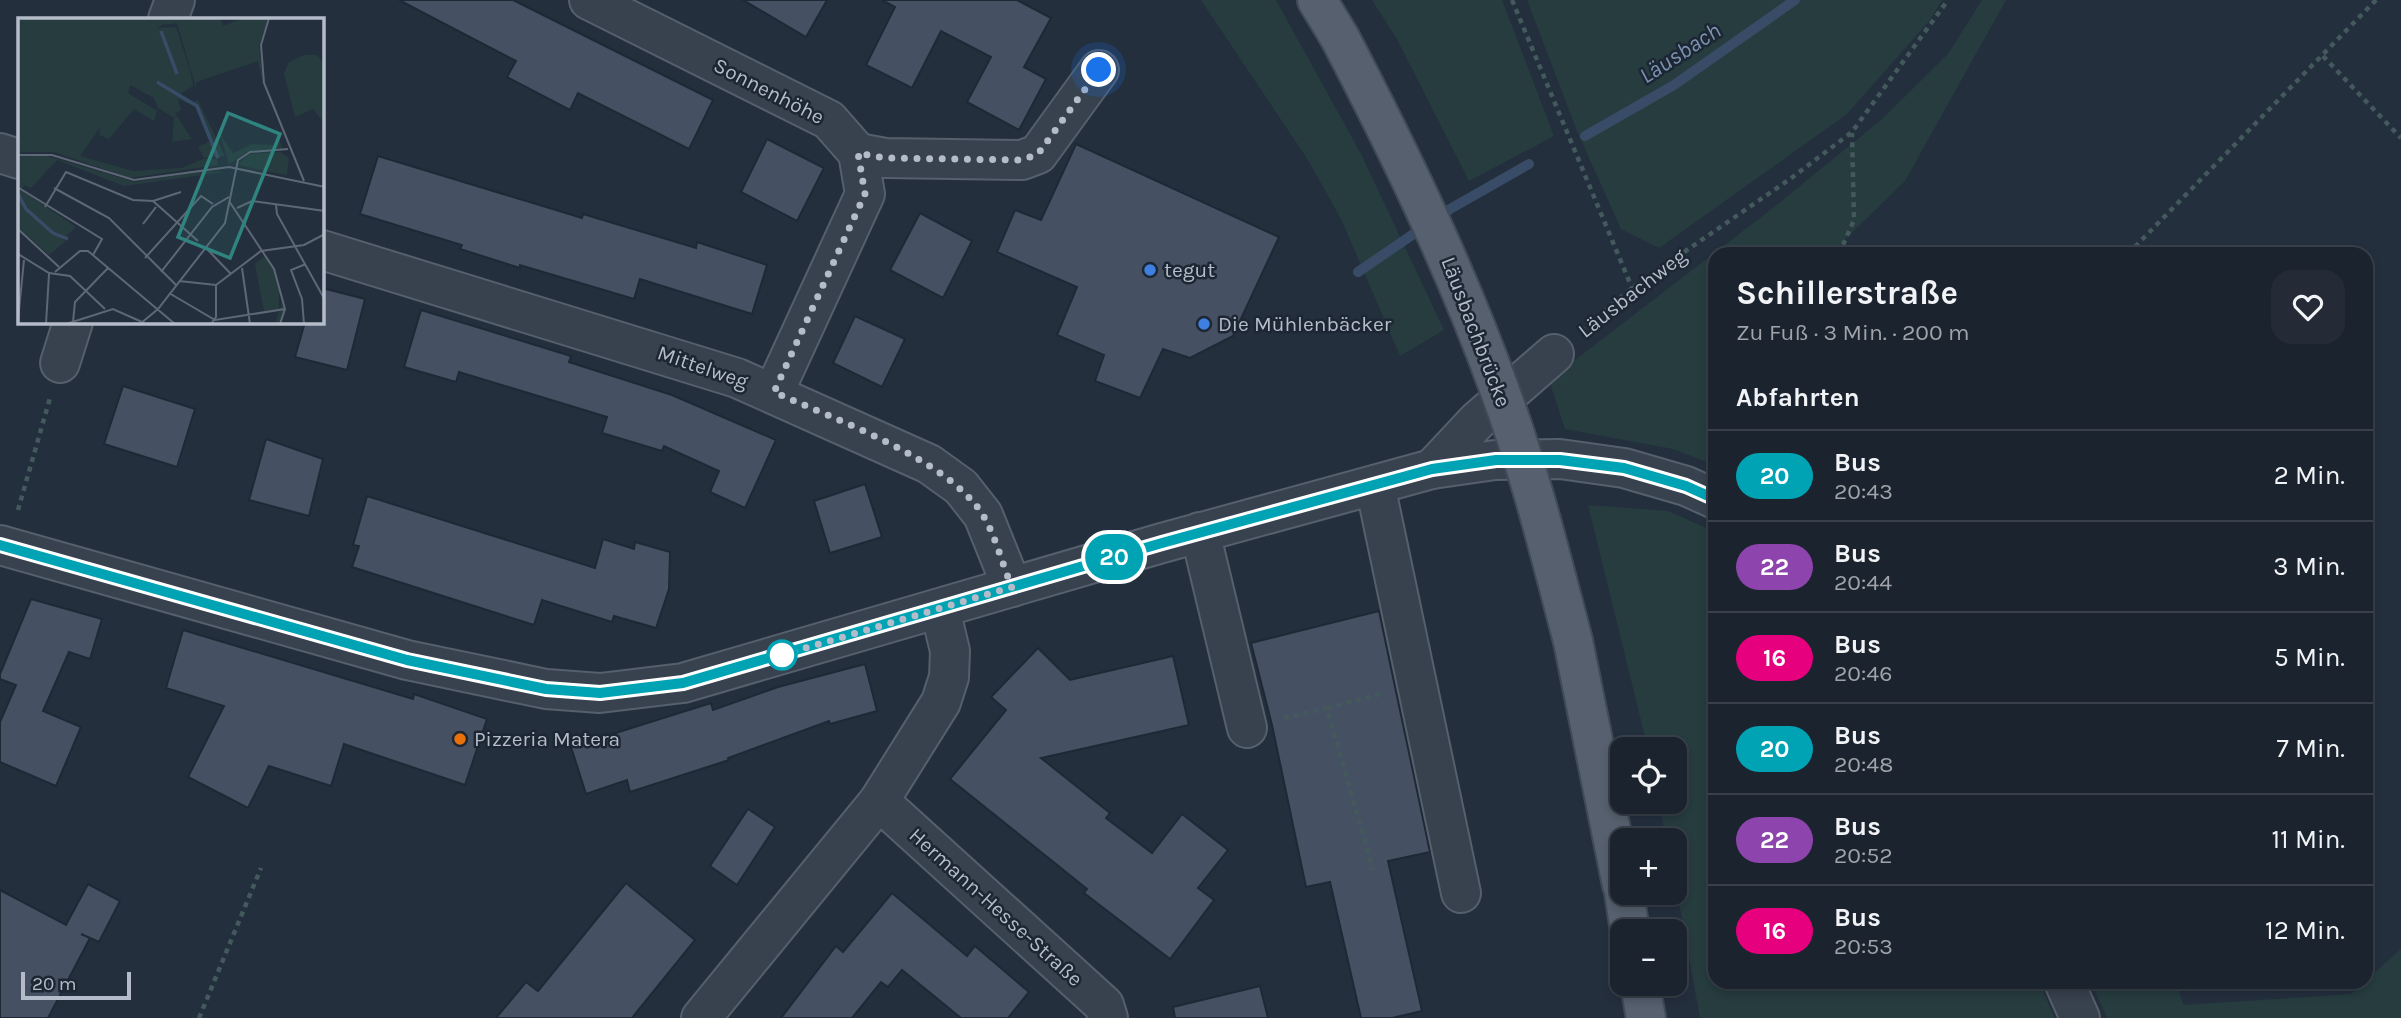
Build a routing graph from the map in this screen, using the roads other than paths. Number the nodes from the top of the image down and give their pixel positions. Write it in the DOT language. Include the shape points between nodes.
graph roads {
  1 [pos="175,0"];
  2 [pos="589,0"];
  3 [pos="1317,0"];
  4 [pos="168,18"];
  5 [pos="1099,70"];
  6 [pos="0,153"];
  7 [pos="858,153"];
  8 [pos="18,159"];
  9 [pos="324,251"];
  10 [pos="72,324"];
  11 [pos="1554,354"];
  12 [pos="61,363"];
  13 [pos="774,392"];
  14 [pos="1432,469"];
  15 [pos="1376,485"];
  16 [pos="1708,496"];
  17 [pos="1200,532"];
  18 [pos="2,552"];
  19 [pos="1012,587"];
  20 [pos="940,609"];
  21 [pos="1247,728"];
  22 [pos="879,801"];
  23 [pos="1611,828"];
  24 [pos="1461,893"];
  25 [pos="2067,989"];
  26 [pos="1642,996"];
  27 [pos="701,1018"];
  28 [pos="1108,1018"];
  29 [pos="1646,1018"];
  30 [pos="2080,1018"];
  1 -- 4 [label="street"];
  2 -- 7 [label="street, Sonnenhöhe" via="829,120"];
  3 -- 23 [label="main road, Läusbachbrücke, bridge" via="1411,176 1454,271 1500,392 1540,515 1573,641"];
  5 -- 7 [label="street" via="1038,154 1022,160 885,158"];
  6 -- 8 [label="street"];
  7 -- 13 [label="street" via="865,194"];
  9 -- 13 [label="street, Mittelweg" via="665,354"];
  10 -- 12 [label="street"];
  11 -- 14 [label="street" via="1477,421"];
  13 -- 19 [label="street, Mittelweg" via="929,464 961,487 983,515"];
  14 -- 15 [label="street"];
  14 -- 16 [label="street" via="1496,460 1560,460 1624,468"];
  15 -- 17 [label="street"];
  15 -- 24 [label="street"];
  17 -- 19 [label="street"];
  17 -- 21 [label="street"];
  18 -- 20 [label="street" via="407,660 546,689 600,693 683,683"];
  19 -- 20 [label="street"];
  20 -- 22 [label="street" via="950,651 949,677 941,702"];
  22 -- 27 [label="street"];
  22 -- 28 [label="street, Hermann-Hesse-Straße" via="1104,1005"];
  25 -- 30 [label="street"];
  26 -- 29 [label="main road"];
}
